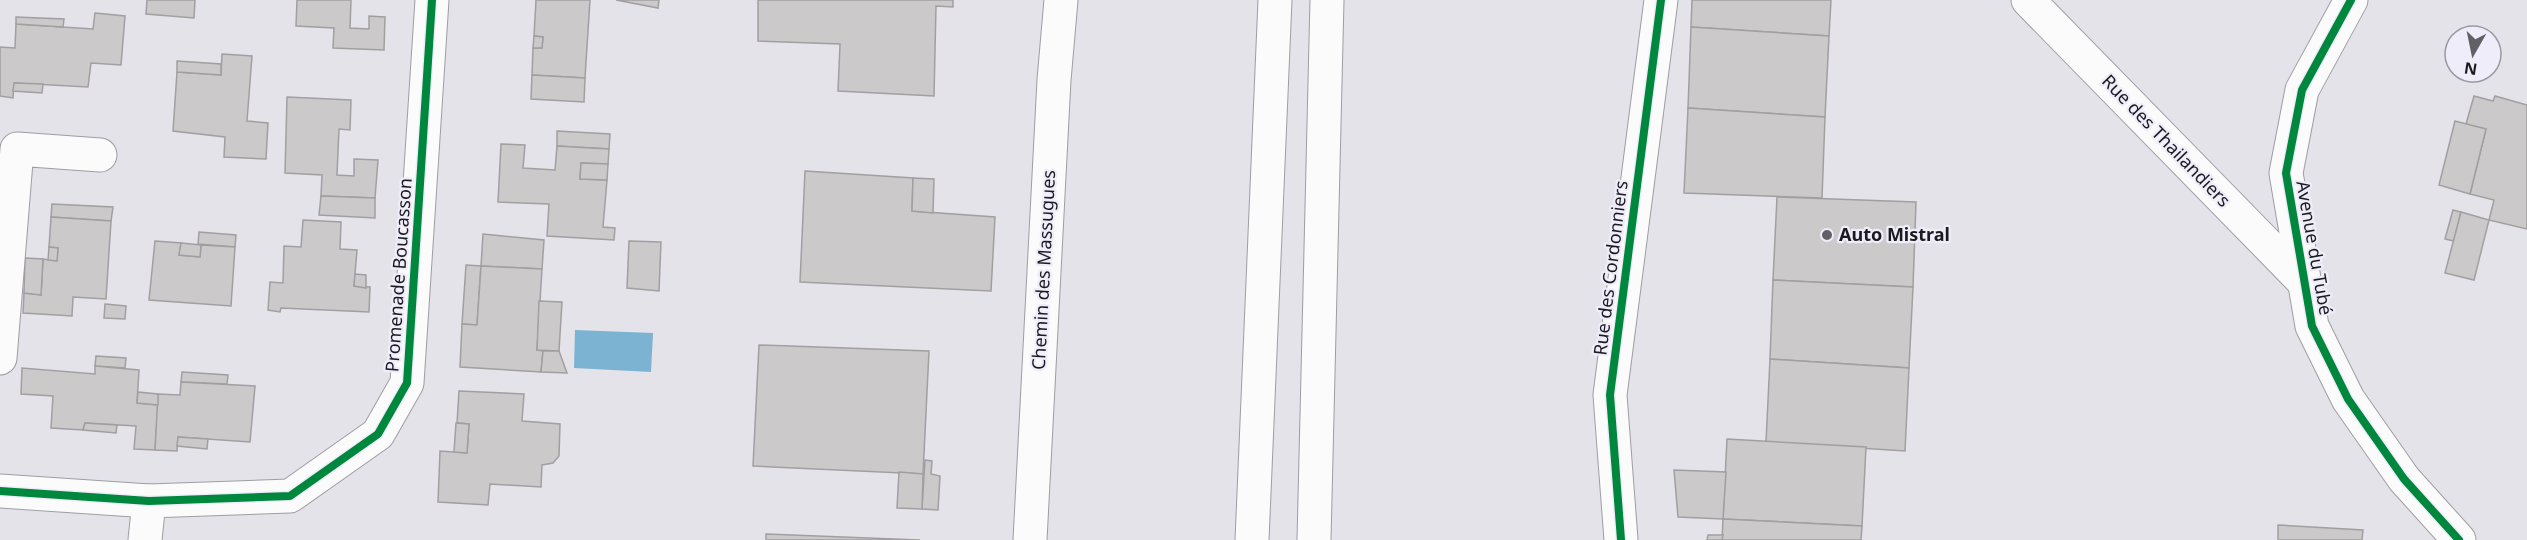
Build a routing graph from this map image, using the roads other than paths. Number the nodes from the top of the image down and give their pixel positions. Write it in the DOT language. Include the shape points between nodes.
graph roads {
  1 [pos="432,0"];
  2 [pos="1061,0"];
  3 [pos="1275,0"];
  4 [pos="1327,0"];
  5 [pos="1660,0"];
  6 [pos="2028,0"];
  7 [pos="2351,0"];
  8 [pos="100,155"];
  9 [pos="2304,282"];
  10 [pos="0,358"];
  11 [pos="0,491"];
  12 [pos="149,501"];
  13 [pos="145,540"];
  14 [pos="1030,540"];
  15 [pos="1252,540"];
  16 [pos="1314,540"];
  17 [pos="1621,540"];
  18 [pos="2459,540"];
  1 -- 12 [label="street, Promenade Boucasson" via="407,383 390,414 378,434 290,496"];
  2 -- 14 [label="street, Chemin des Massugues" via="1053,80"];
  3 -- 15 [label="street"];
  4 -- 16 [label="street"];
  5 -- 17 [label="street, Rue des Cordonniers" via="1610,395"];
  6 -- 9 [label="street, Rue des Thailandiers"];
  7 -- 9 [label="street, Avenue du Tubé" via="2302,90 2286,173"];
  8 -- 10 [label="street" via="17,148"];
  9 -- 18 [label="street, Avenue du Tubé" via="2312,326 2348,399 2404,479"];
  11 -- 12 [label="street, Promenade Boucasson"];
  12 -- 13 [label="street"];
}
